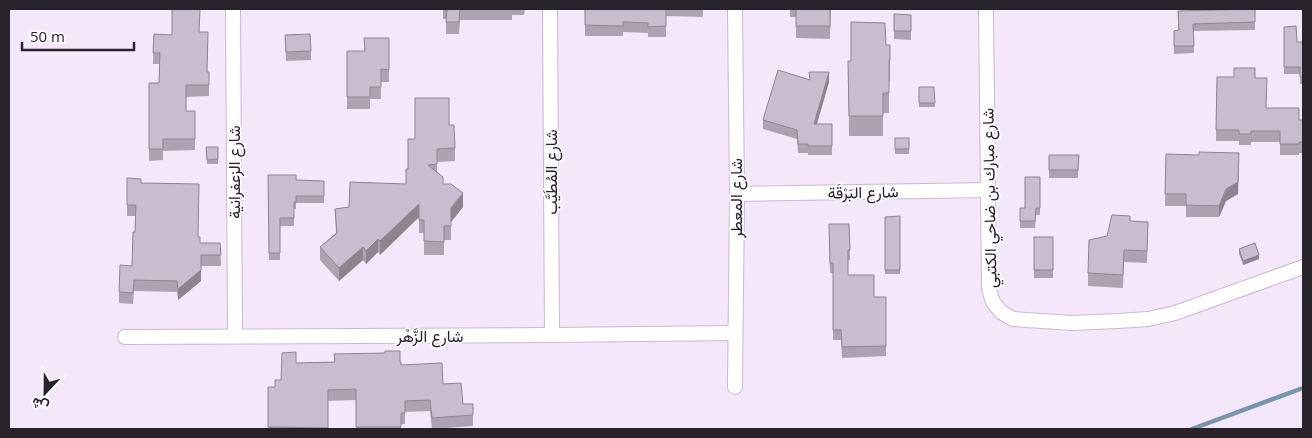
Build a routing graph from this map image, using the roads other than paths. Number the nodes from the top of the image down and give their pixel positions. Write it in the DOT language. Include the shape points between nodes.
graph roads {
  1 [pos="233,9"];
  2 [pos="550,9"];
  3 [pos="736,9"];
  4 [pos="986,9"];
  5 [pos="989,190"];
  6 [pos="736,194"];
  7 [pos="1303,267"];
  8 [pos="735,333"];
  9 [pos="552,335"];
  10 [pos="235,336"];
  11 [pos="125,337"];
  12 [pos="735,387"];
  1 -- 10 [label="street, شارع الزعفرانية"];
  2 -- 9 [label="street, شارع المُطَيَّب"];
  3 -- 6 [label="street, شارع المعطر"];
  4 -- 5 [label="street, شارع مبارك بن ضاحي الكتبي"];
  5 -- 6 [label="street, شارع البَرْقَة"];
  5 -- 7 [label="street, شارع مبارك بن ضاحي الكتبي" via="990,289 993,302 1013,319 1072,323 1148,319 1175,313"];
  6 -- 8 [label="street, شارع المعطر"];
  8 -- 9 [label="street, شارع الزَّهْر"];
  8 -- 12 [label="street, شارع المعطر"];
  9 -- 10 [label="street, شارع الزَّهْر"];
  10 -- 11 [label="street, شارع الزَّهْر"];
}
